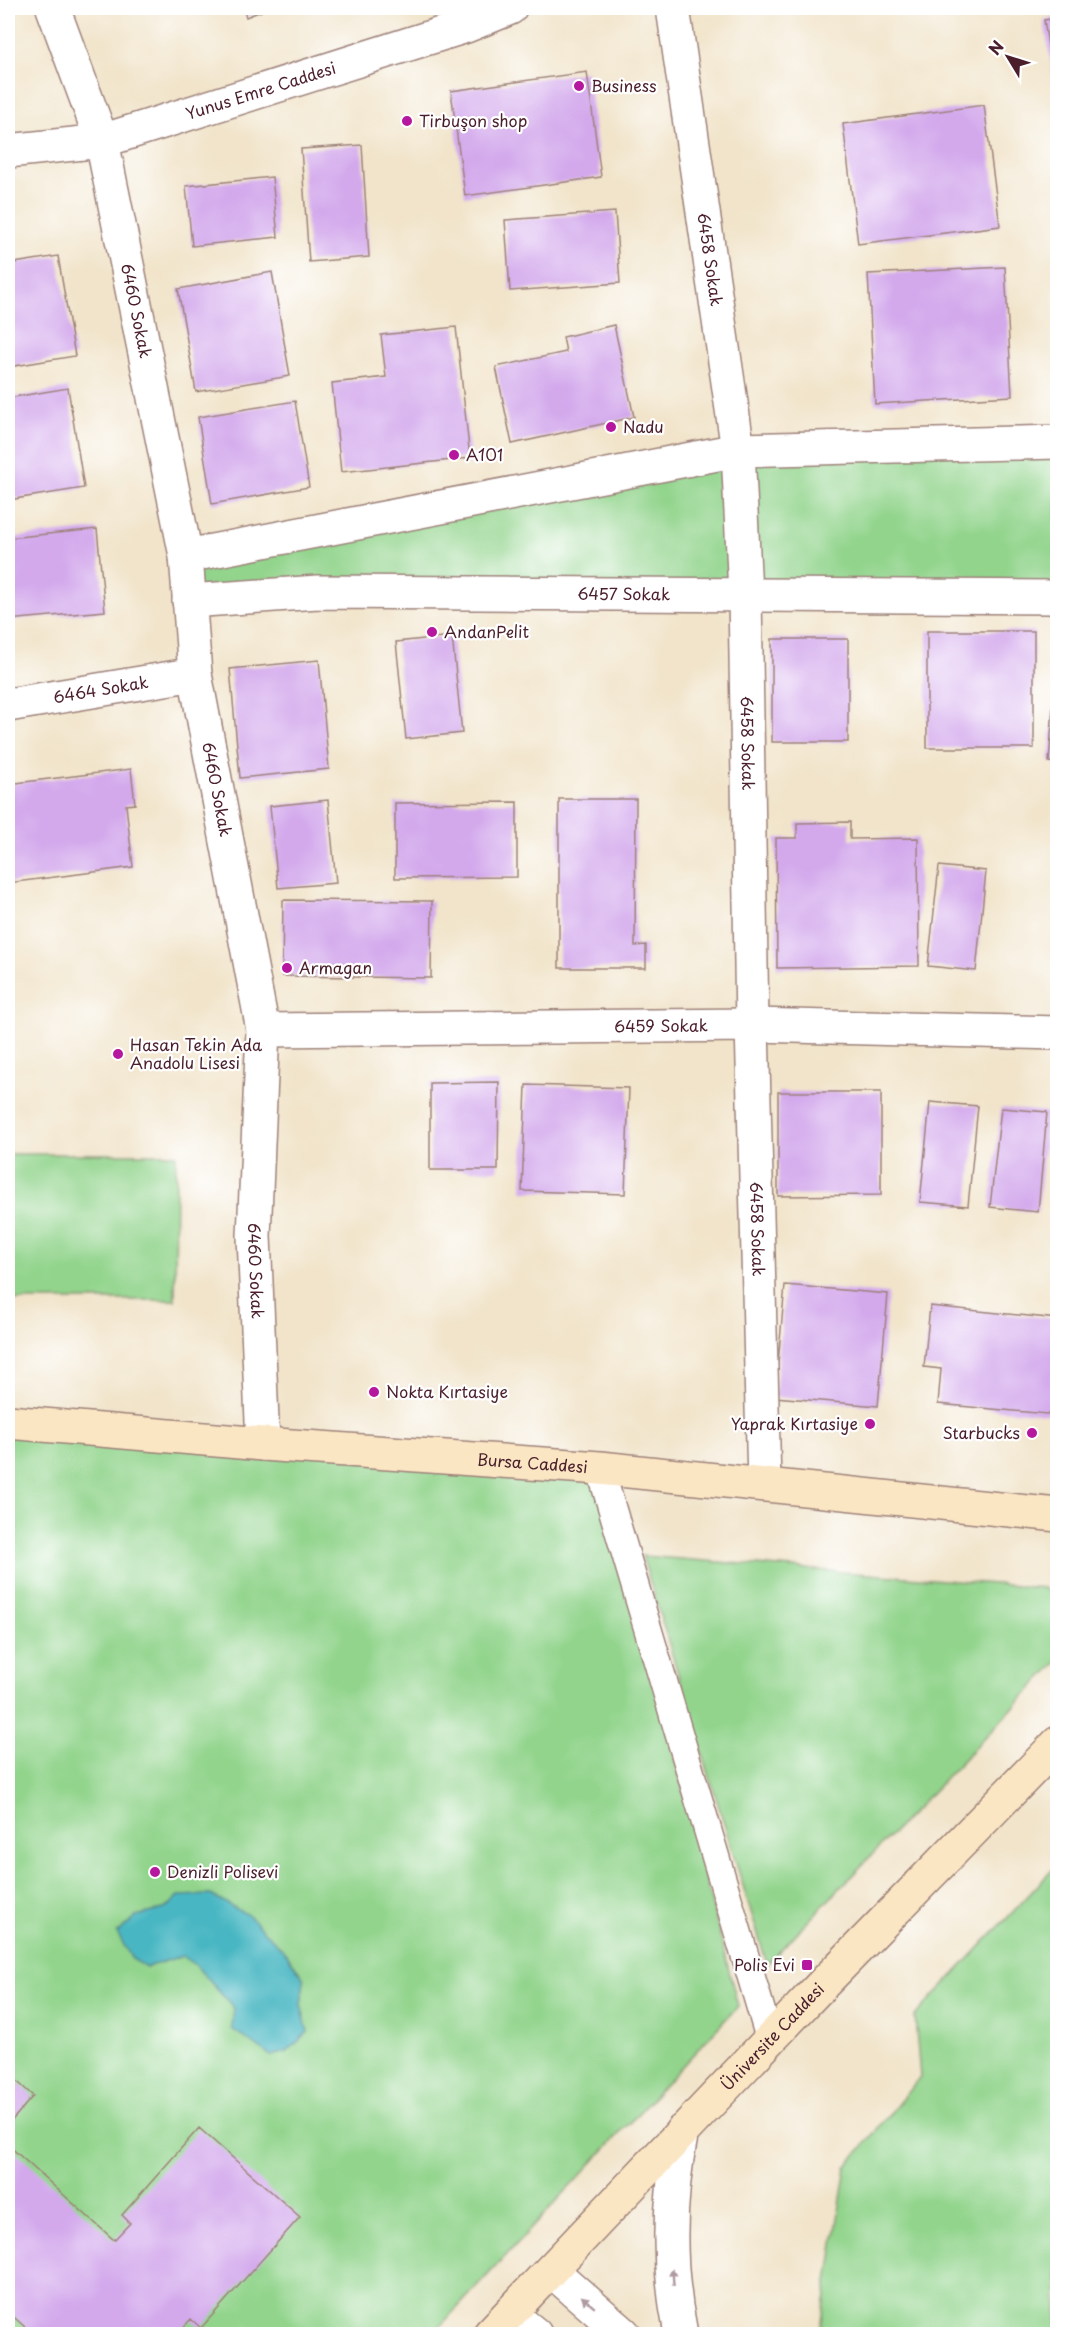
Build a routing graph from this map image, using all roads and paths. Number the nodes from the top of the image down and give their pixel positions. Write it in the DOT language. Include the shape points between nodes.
graph roads {
  1 [pos="53,8"];
  2 [pos="510,8"];
  3 [pos="673,8"];
  4 [pos="102,141"];
  5 [pos="8,151"];
  6 [pos="1058,442"];
  7 [pos="738,450"];
  8 [pos="186,556"];
  9 [pos="745,594"];
  10 [pos="1058,597"];
  11 [pos="189,601"];
  12 [pos="195,674"];
  13 [pos="8,705"];
  14 [pos="752,1025"];
  15 [pos="263,1030"];
  16 [pos="1058,1033"];
  17 [pos="8,1422"];
  18 [pos="263,1444"];
  19 [pos="600,1468"];
  20 [pos="764,1484"];
  21 [pos="1058,1515"];
  22 [pos="1058,1743"];
  23 [pos="770,2040"];
  24 [pos="682,2131"];
  25 [pos="551,2270"];
  26 [pos="500,2324"];
  27 [pos="535,2334"];
  28 [pos="624,2334"];
  29 [pos="681,2334"];
  1 -- 4 [label="street, 6460 Sokak"];
  2 -- 4 [label="street, Yunus Emre Caddesi" via="466,26"];
  3 -- 7 [label="street, 6458 Sokak"];
  4 -- 5 [label="street, Yunus Emre Caddesi"];
  4 -- 8 [label="street, 6460 Sokak"];
  6 -- 7 [label="street"];
  7 -- 8 [label="street"];
  7 -- 9 [label="street, 6458 Sokak"];
  8 -- 11 [label="street, 6460 Sokak"];
  9 -- 10 [label="street, 6457 Sokak"];
  9 -- 11 [label="street, 6457 Sokak" via="318,592"];
  9 -- 14 [label="street, 6458 Sokak"];
  11 -- 12 [label="street, 6460 Sokak"];
  12 -- 13 [label="street, 6464 Sokak"];
  12 -- 15 [label="street, 6460 Sokak"];
  14 -- 15 [label="street, 6459 Sokak"];
  14 -- 16 [label="street, 6459 Sokak"];
  14 -- 20 [label="street, 6458 Sokak"];
  15 -- 18 [label="street, 6460 Sokak" via="254,1236"];
  17 -- 18 [label="main road, Bursa Caddesi"];
  18 -- 19 [label="main road, Bursa Caddesi"];
  19 -- 20 [label="main road, Bursa Caddesi"];
  19 -- 23 [label="street"];
  20 -- 21 [label="main road, Bursa Caddesi"];
  22 -- 23 [label="main road, Üniversite Caddesi"];
  23 -- 24 [label="main road, Üniversite Caddesi"];
  24 -- 25 [label="main road, Üniversite Caddesi"];
  29 -- 24 [label="street, one-way" via="670,2239"];
  25 -- 26 [label="main road, Üniversite Caddesi"];
  28 -- 25 [label="street, one-way"];
  26 -- 27 [label="street"];
}
